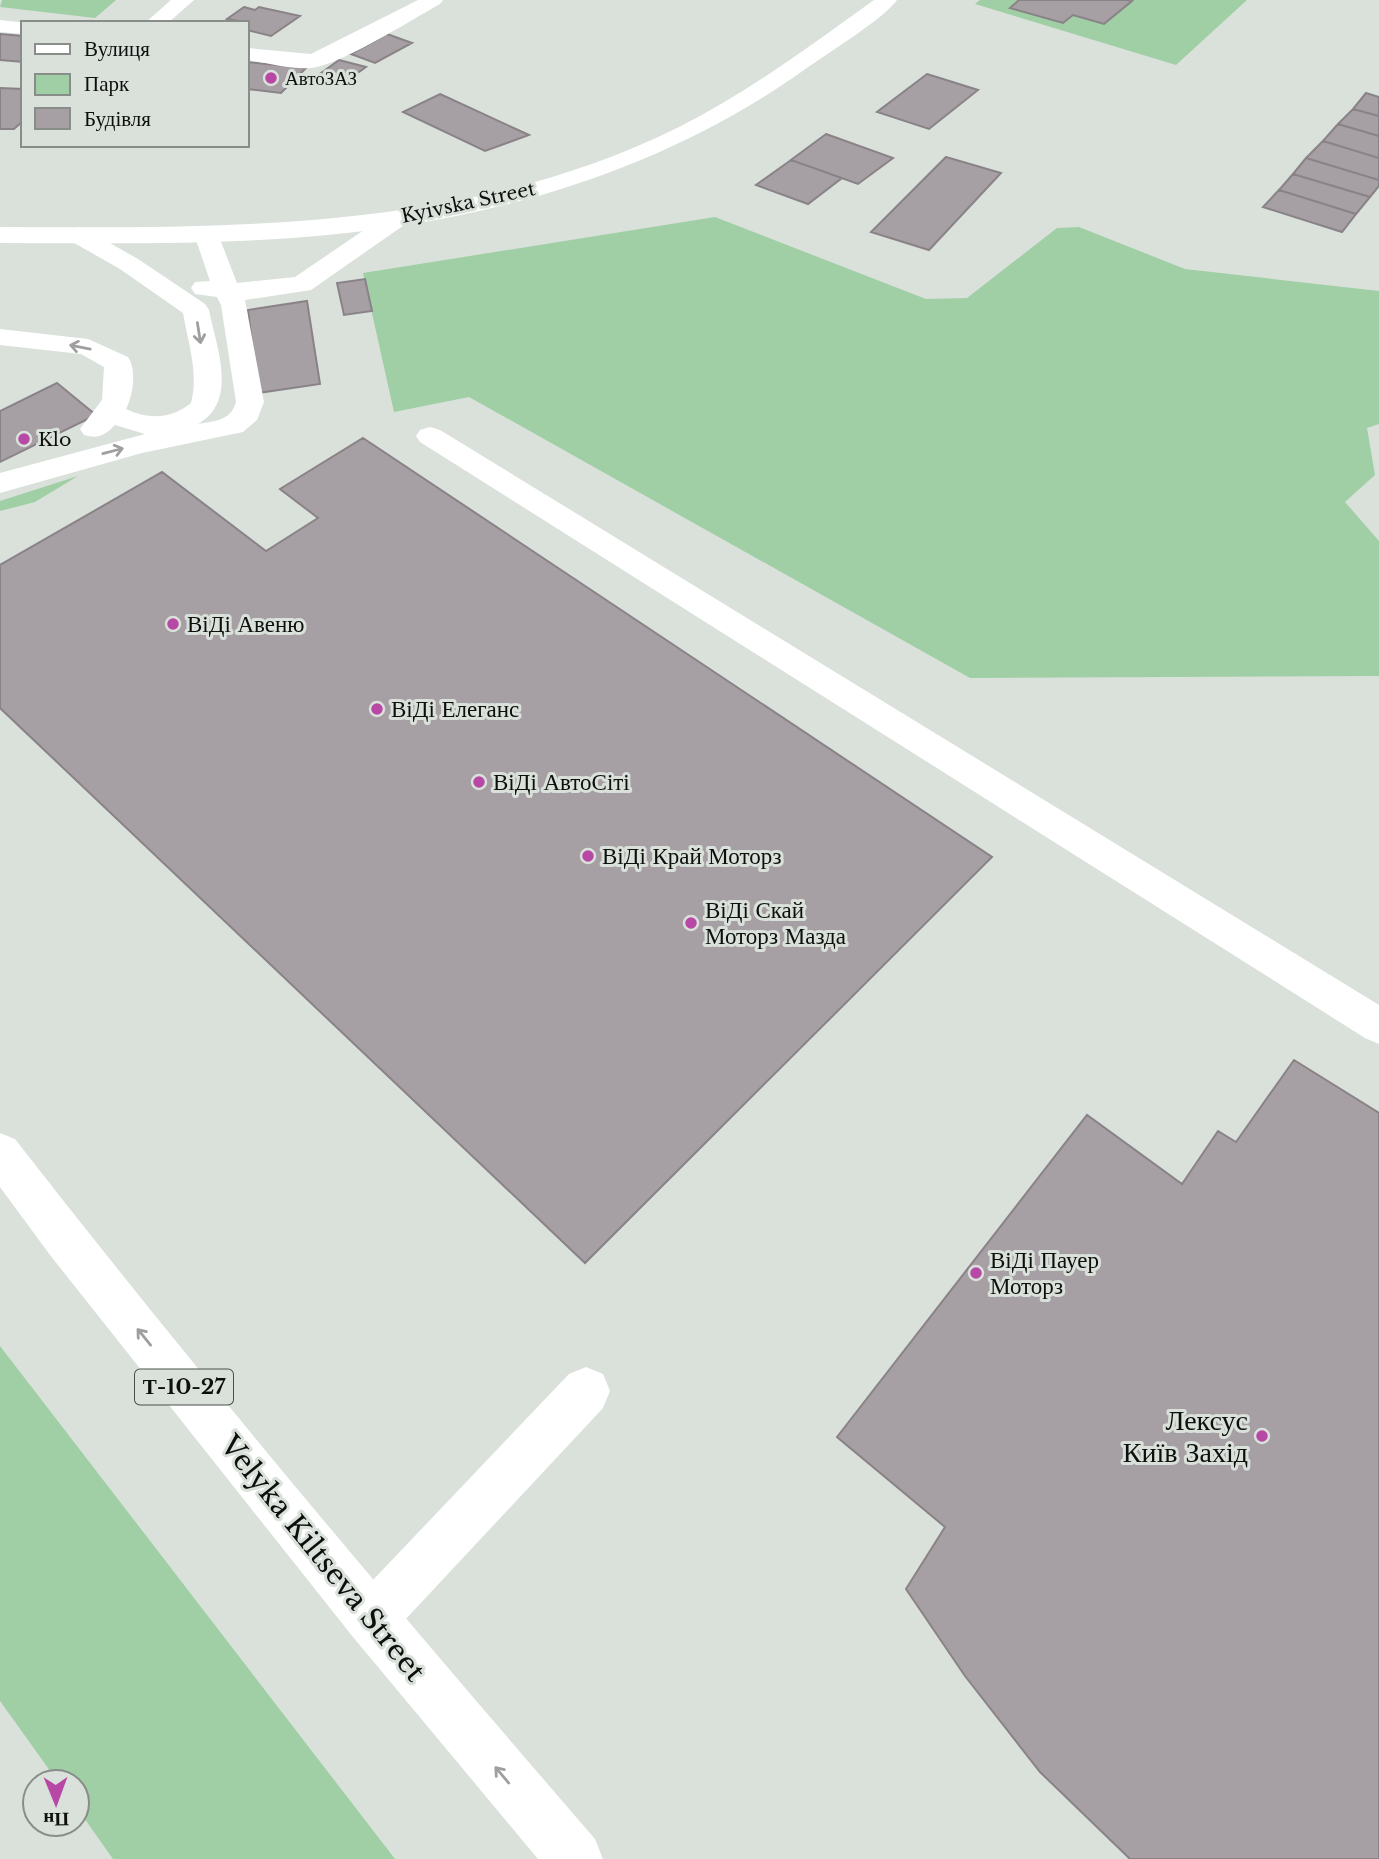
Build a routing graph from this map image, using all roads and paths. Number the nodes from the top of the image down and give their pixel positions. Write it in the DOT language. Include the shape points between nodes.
graph roads {
  1 [pos="184,0"];
  2 [pos="433,0"];
  3 [pos="887,0"];
  4 [pos="158,21"];
  5 [pos="0,26"];
  6 [pos="21,28"];
  7 [pos="248,54"];
  8 [pos="398,218"];
  9 [pos="207,234"];
  10 [pos="0,235"];
  11 [pos="78,235"];
  12 [pos="138,270"];
  13 [pos="232,298"];
  14 [pos="0,328"];
  15 [pos="0,337"];
  16 [pos="115,404"];
  17 [pos="430,436"];
  18 [pos="0,481"];
  19 [pos="1379,1026"];
  20 [pos="0,1153"];
  21 [pos="586,1391"];
  22 [pos="371,1619"];
  23 [pos="560,1848"];
  1 -- 4 [label="main road"];
  2 -- 7 [label="main road" via="313,61"];
  3 -- 8 [label="main road, Kyivska Street" via="799,64 685,133 607,167 512,196"];
  5 -- 6 [label="main road"];
  8 -- 9 [label="main road, Kyivska Street" via="310,230"];
  8 -- 13 [label="main road" via="338,258 327,278 303,293"];
  9 -- 11 [label="main road, Kyivska Street"];
  9 -- 13 [label="main road"];
  10 -- 11 [label="main road, Kyivska Street"];
  11 -- 12 [label="main road"];
  12 -- 13 [label="main road" via="208,300"];
  12 -- 16 [label="main road, one-way" via="195,310 208,388 199,410 171,424 133,424"];
  18 -- 13 [label="main road, one-way" via="139,444 233,426 247,414 250,402"];
  14 -- 16 [label="main road" via="78,326 119,334 130,359"];
  16 -- 15 [label="main road, one-way" via="118,363 88,347"];
  16 -- 18 [label="main road" via="55,457"];
  17 -- 19 [label="main road"];
  22 -- 20 [label="main road, Velyka Kiltseva Street / Т-10-27, one-way"];
  21 -- 22 [label="main road"];
  23 -- 22 [label="main road, Velyka Kiltseva Street / Т-10-27, one-way"];
}
